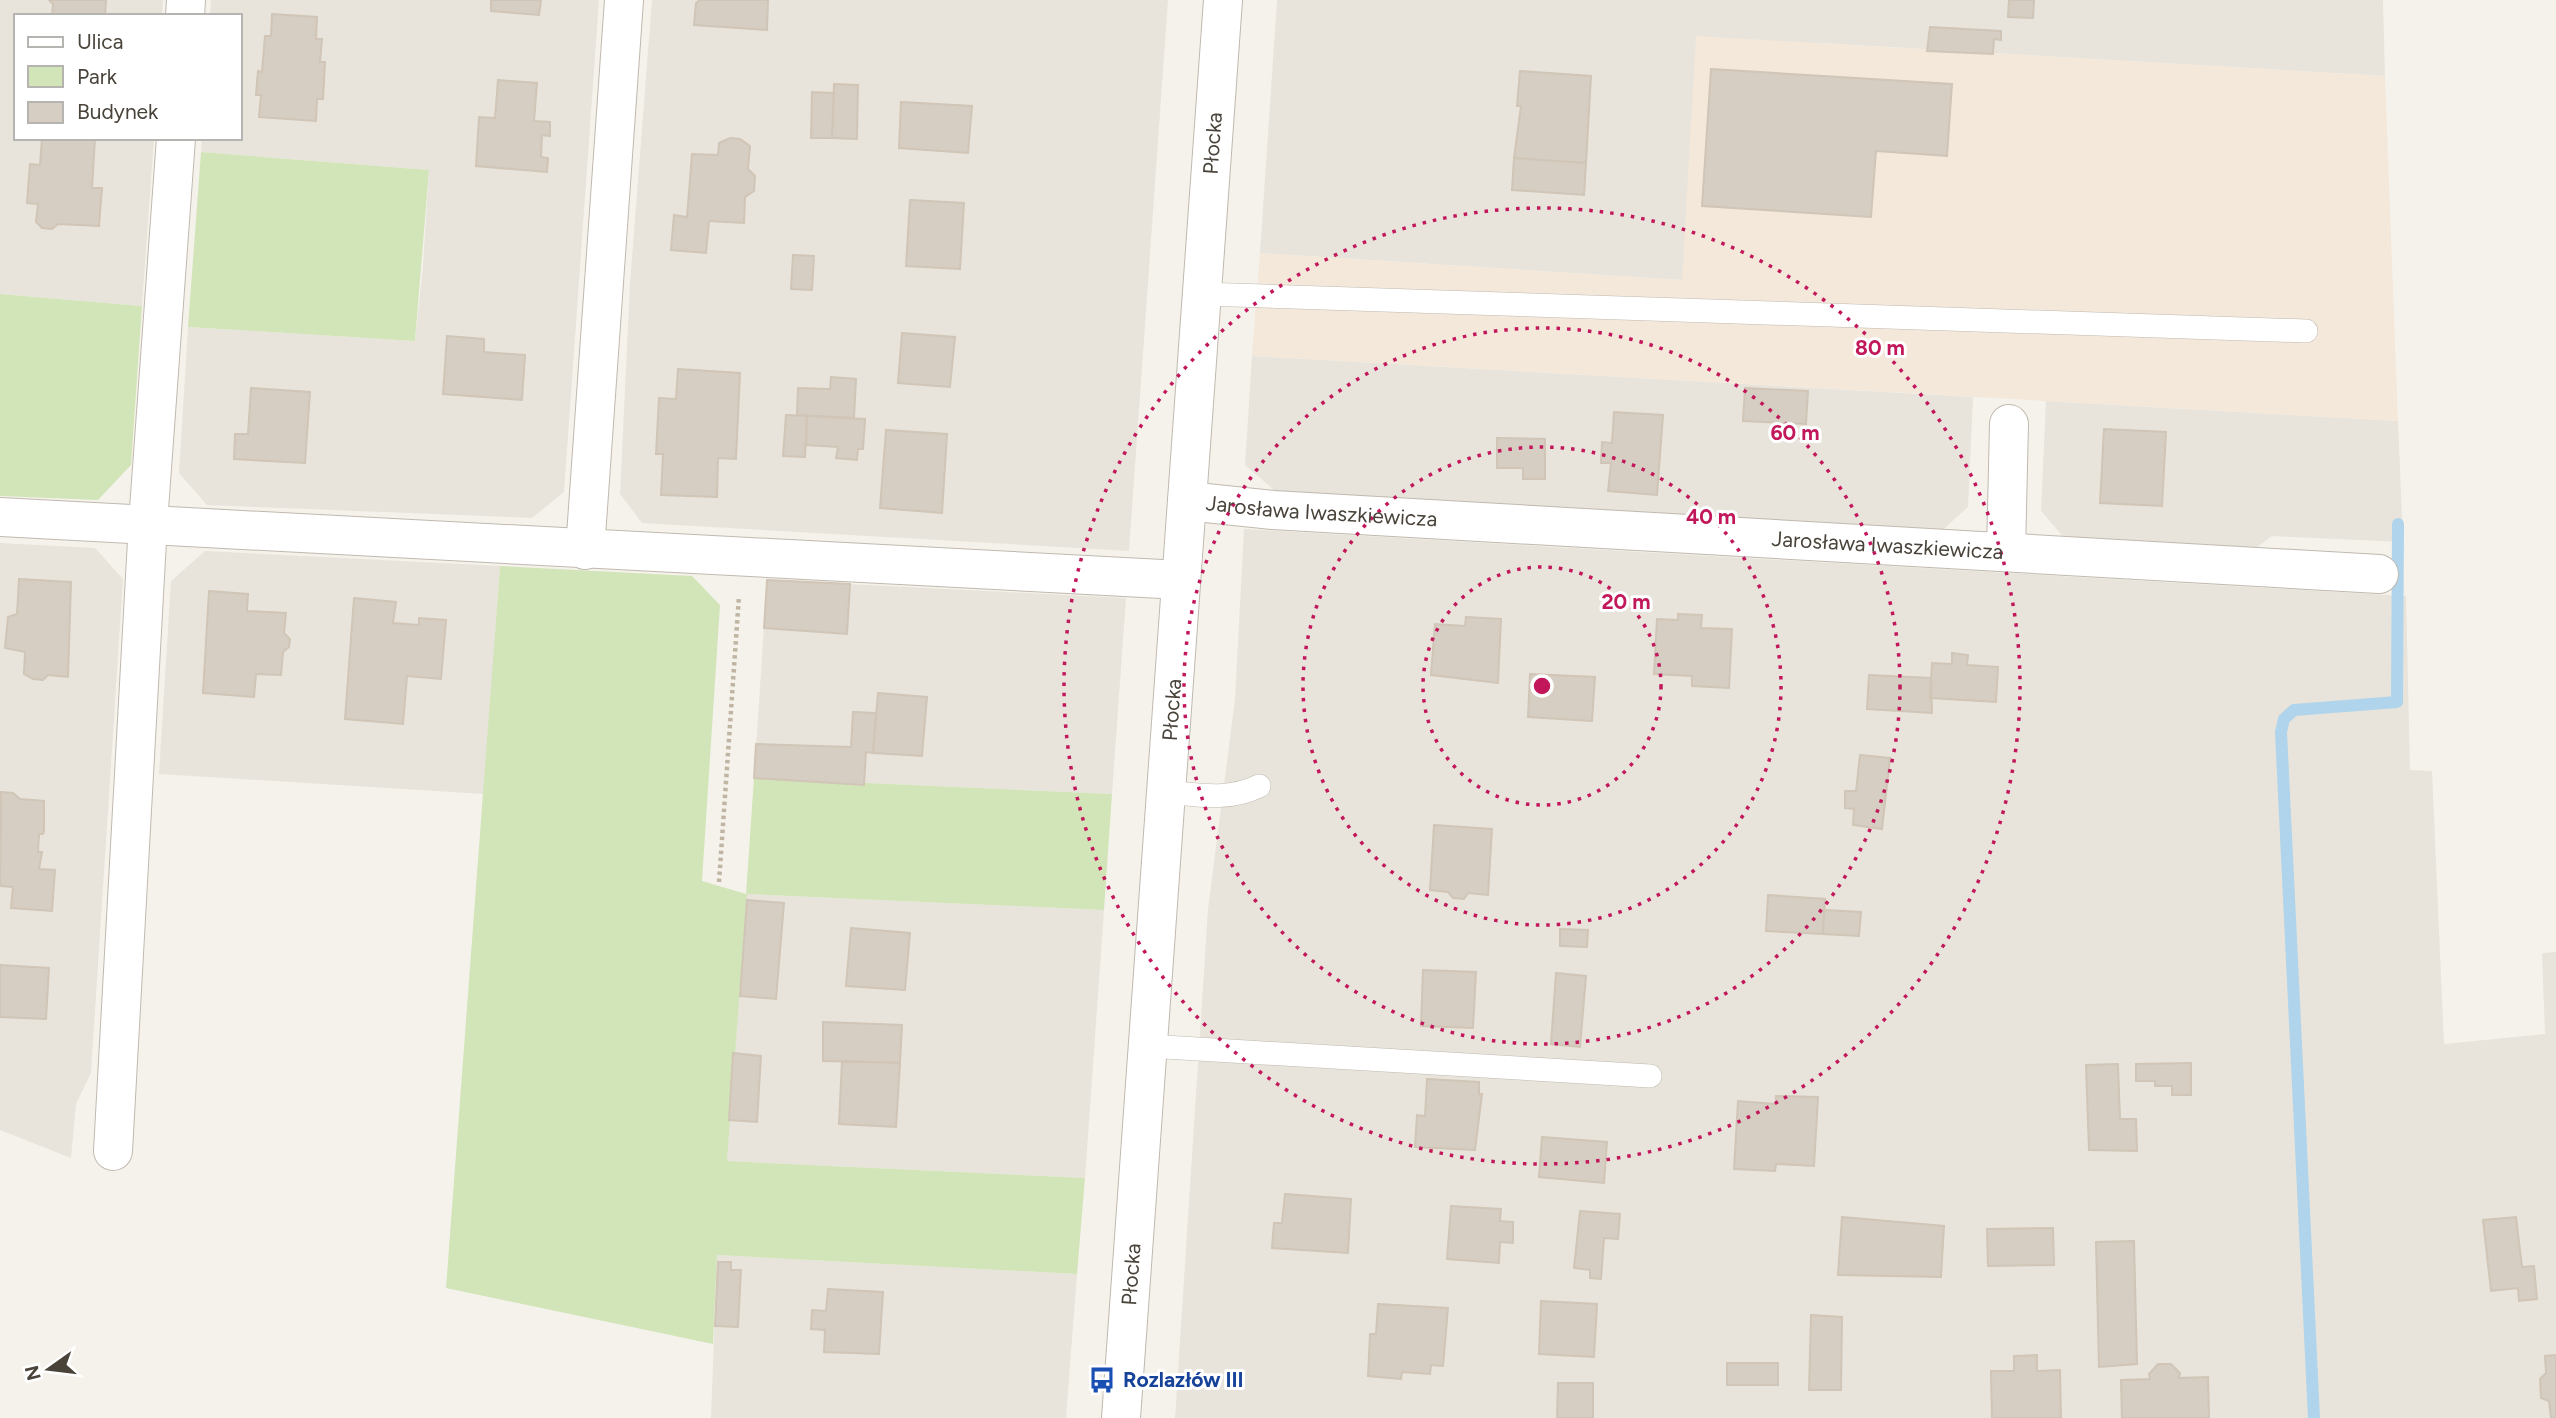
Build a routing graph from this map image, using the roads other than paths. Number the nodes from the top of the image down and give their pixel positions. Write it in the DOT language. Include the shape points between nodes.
graph roads {
  1 [pos="624,0"];
  2 [pos="1223,0"];
  3 [pos="176,140"];
  4 [pos="1202,294"];
  5 [pos="2306,331"];
  6 [pos="2010,424"];
  7 [pos="1187,501"];
  8 [pos="0,517"];
  9 [pos="148,523"];
  10 [pos="585,550"];
  11 [pos="2006,552"];
  12 [pos="2379,574"];
  13 [pos="1181,580"];
  14 [pos="1259,786"];
  15 [pos="1166,792"];
  16 [pos="1148,1046"];
  17 [pos="1650,1076"];
  18 [pos="113,1151"];
  19 [pos="1121,1418"];
  1 -- 10 [label="street"];
  2 -- 4 [label="street, Płocka"];
  3 -- 9 [label="street"];
  4 -- 5 [label="lane"];
  4 -- 7 [label="street, Płocka"];
  6 -- 11 [label="street"];
  7 -- 11 [label="street, Jarosława Iwaszkiewicza" via="1273,510"];
  7 -- 13 [label="street, Płocka"];
  8 -- 9 [label="street"];
  9 -- 10 [label="street"];
  9 -- 18 [label="street"];
  10 -- 13 [label="street"];
  11 -- 12 [label="street, Jarosława Iwaszkiewicza"];
  13 -- 15 [label="street, Płocka"];
  14 -- 15 [label="lane" via="1223,797"];
  15 -- 16 [label="street, Płocka"];
  16 -- 17 [label="lane"];
  16 -- 19 [label="street, Płocka"];
}
